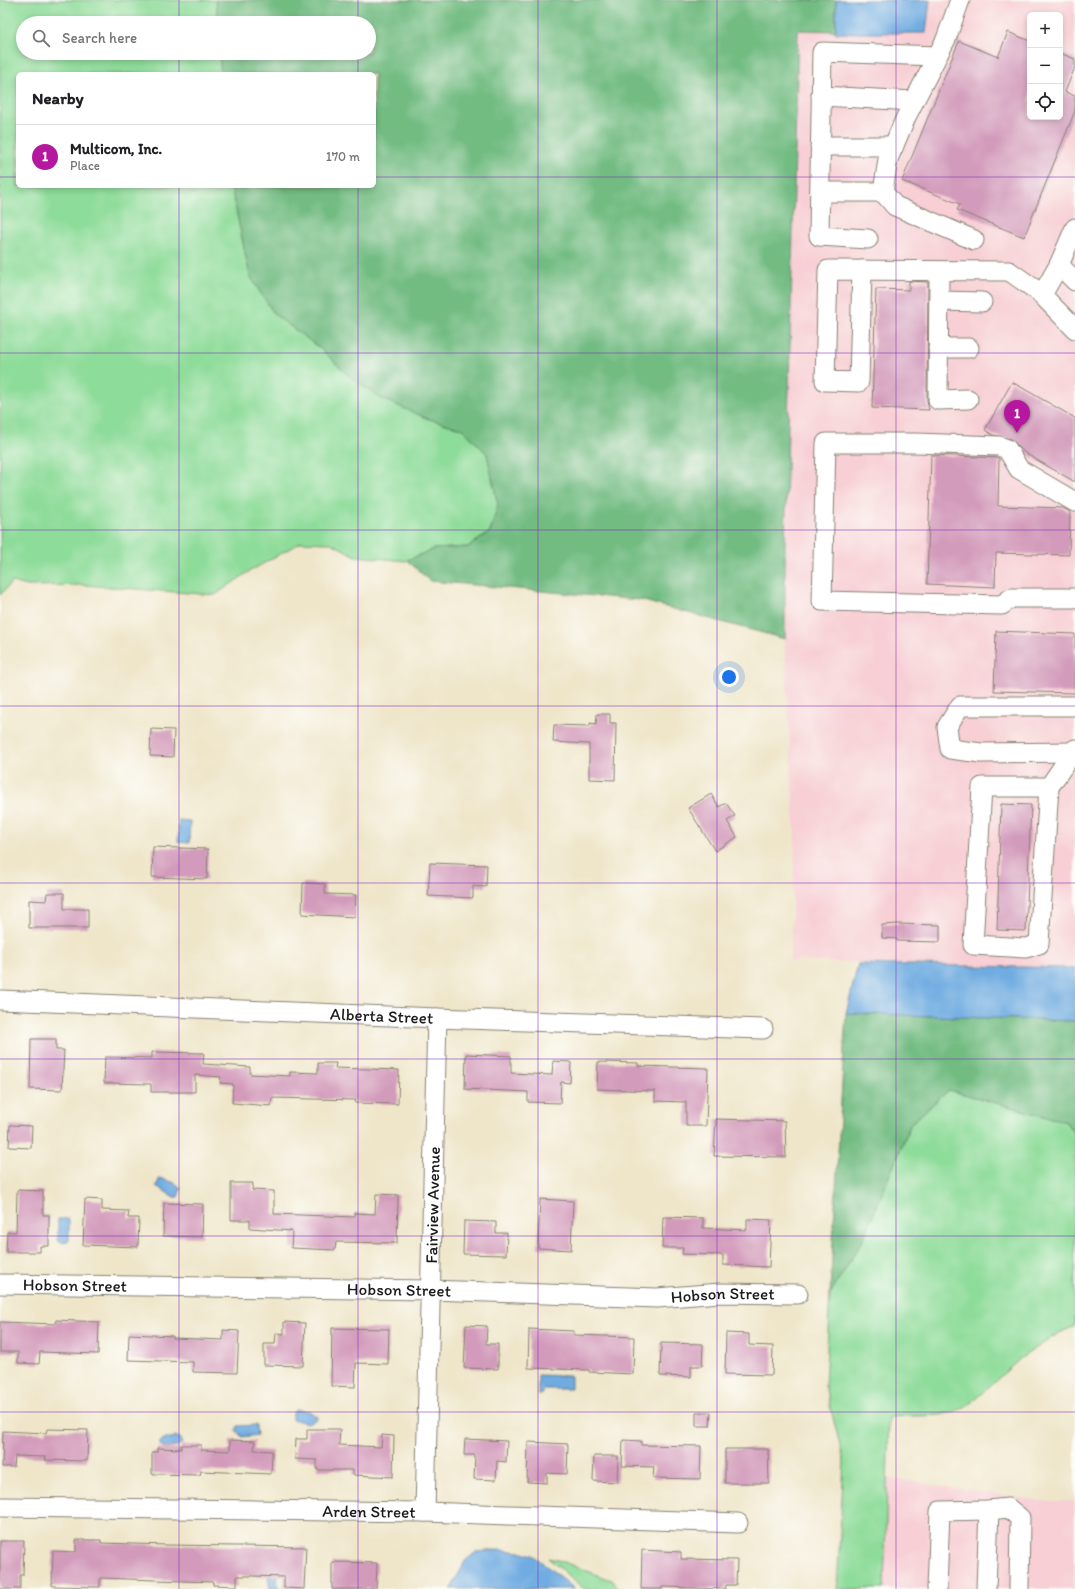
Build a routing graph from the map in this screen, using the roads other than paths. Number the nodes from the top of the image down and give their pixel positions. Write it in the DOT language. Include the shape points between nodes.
graph roads {
  1 [pos="960,0"];
  2 [pos="937,56"];
  3 [pos="821,96"];
  4 [pos="914,101"];
  5 [pos="820,146"];
  6 [pos="894,146"];
  7 [pos="820,192"];
  8 [pos="883,192"];
  9 [pos="1075,228"];
  10 [pos="868,239"];
  11 [pos="974,240"];
  12 [pos="1059,265"];
  13 [pos="862,270"];
  14 [pos="939,271"];
  15 [pos="1075,282"];
  16 [pos="1042,295"];
  17 [pos="939,301"];
  18 [pos="982,302"];
  19 [pos="1075,329"];
  20 [pos="938,348"];
  21 [pos="969,348"];
  22 [pos="968,399"];
  23 [pos="1075,502"];
  24 [pos="1075,598"];
  25 [pos="1075,706"];
  26 [pos="1074,751"];
  27 [pos="1049,787"];
  28 [pos="0,1000"];
  29 [pos="437,1018"];
  30 [pos="763,1029"];
  31 [pos="0,1284"];
  32 [pos="431,1290"];
  33 [pos="798,1294"];
  34 [pos="0,1507"];
  35 [pos="989,1510"];
  36 [pos="425,1512"];
  37 [pos="738,1523"];
  38 [pos="937,1589"];
  39 [pos="986,1589"];
  40 [pos="1019,1589"];
  1 -- 2 [label="street"];
  2 -- 3 [label="street" via="822,52"];
  2 -- 4 [label="street"];
  3 -- 4 [label="street"];
  3 -- 5 [label="street"];
  4 -- 6 [label="street"];
  5 -- 6 [label="street"];
  5 -- 7 [label="street"];
  6 -- 8 [label="street" via="888,159"];
  7 -- 8 [label="street"];
  7 -- 10 [label="street" via="819,236"];
  8 -- 11 [label="street" via="895,206"];
  9 -- 12 [label="street"];
  12 -- 15 [label="street"];
  12 -- 16 [label="street"];
  13 -- 13 [label="street" via="828,270 825,381 858,382"];
  13 -- 14 [label="street"];
  14 -- 16 [label="street" via="1009,271"];
  14 -- 17 [label="street"];
  16 -- 19 [label="street"];
  17 -- 18 [label="street"];
  17 -- 20 [label="street"];
  20 -- 21 [label="street"];
  20 -- 22 [label="street" via="938,400"];
  23 -- 24 [label="street" via="1019,469 1007,449 999,446 826,443 822,602 1002,605 1011,598"];
  25 -- 26 [label="street" via="960,706 947,727 950,749 982,753"];
  26 -- 27 [label="street"];
  27 -- 27 [label="street" via="1039,944 1026,948 973,945 982,787"];
  28 -- 29 [label="street, Alberta Street"];
  29 -- 30 [label="street, Alberta Street"];
  29 -- 32 [label="street, Fairview Avenue"];
  31 -- 32 [label="street, Hobson Street"];
  32 -- 33 [label="street, Hobson Street" via="657,1298 720,1293"];
  32 -- 36 [label="street, Fairview Avenue"];
  34 -- 36 [label="street, Arden Street"];
  35 -- 38 [label="street" via="940,1511"];
  35 -- 39 [label="street"];
  35 -- 40 [label="street" via="1008,1508 1020,1518"];
  36 -- 37 [label="street, Arden Street"];
}
